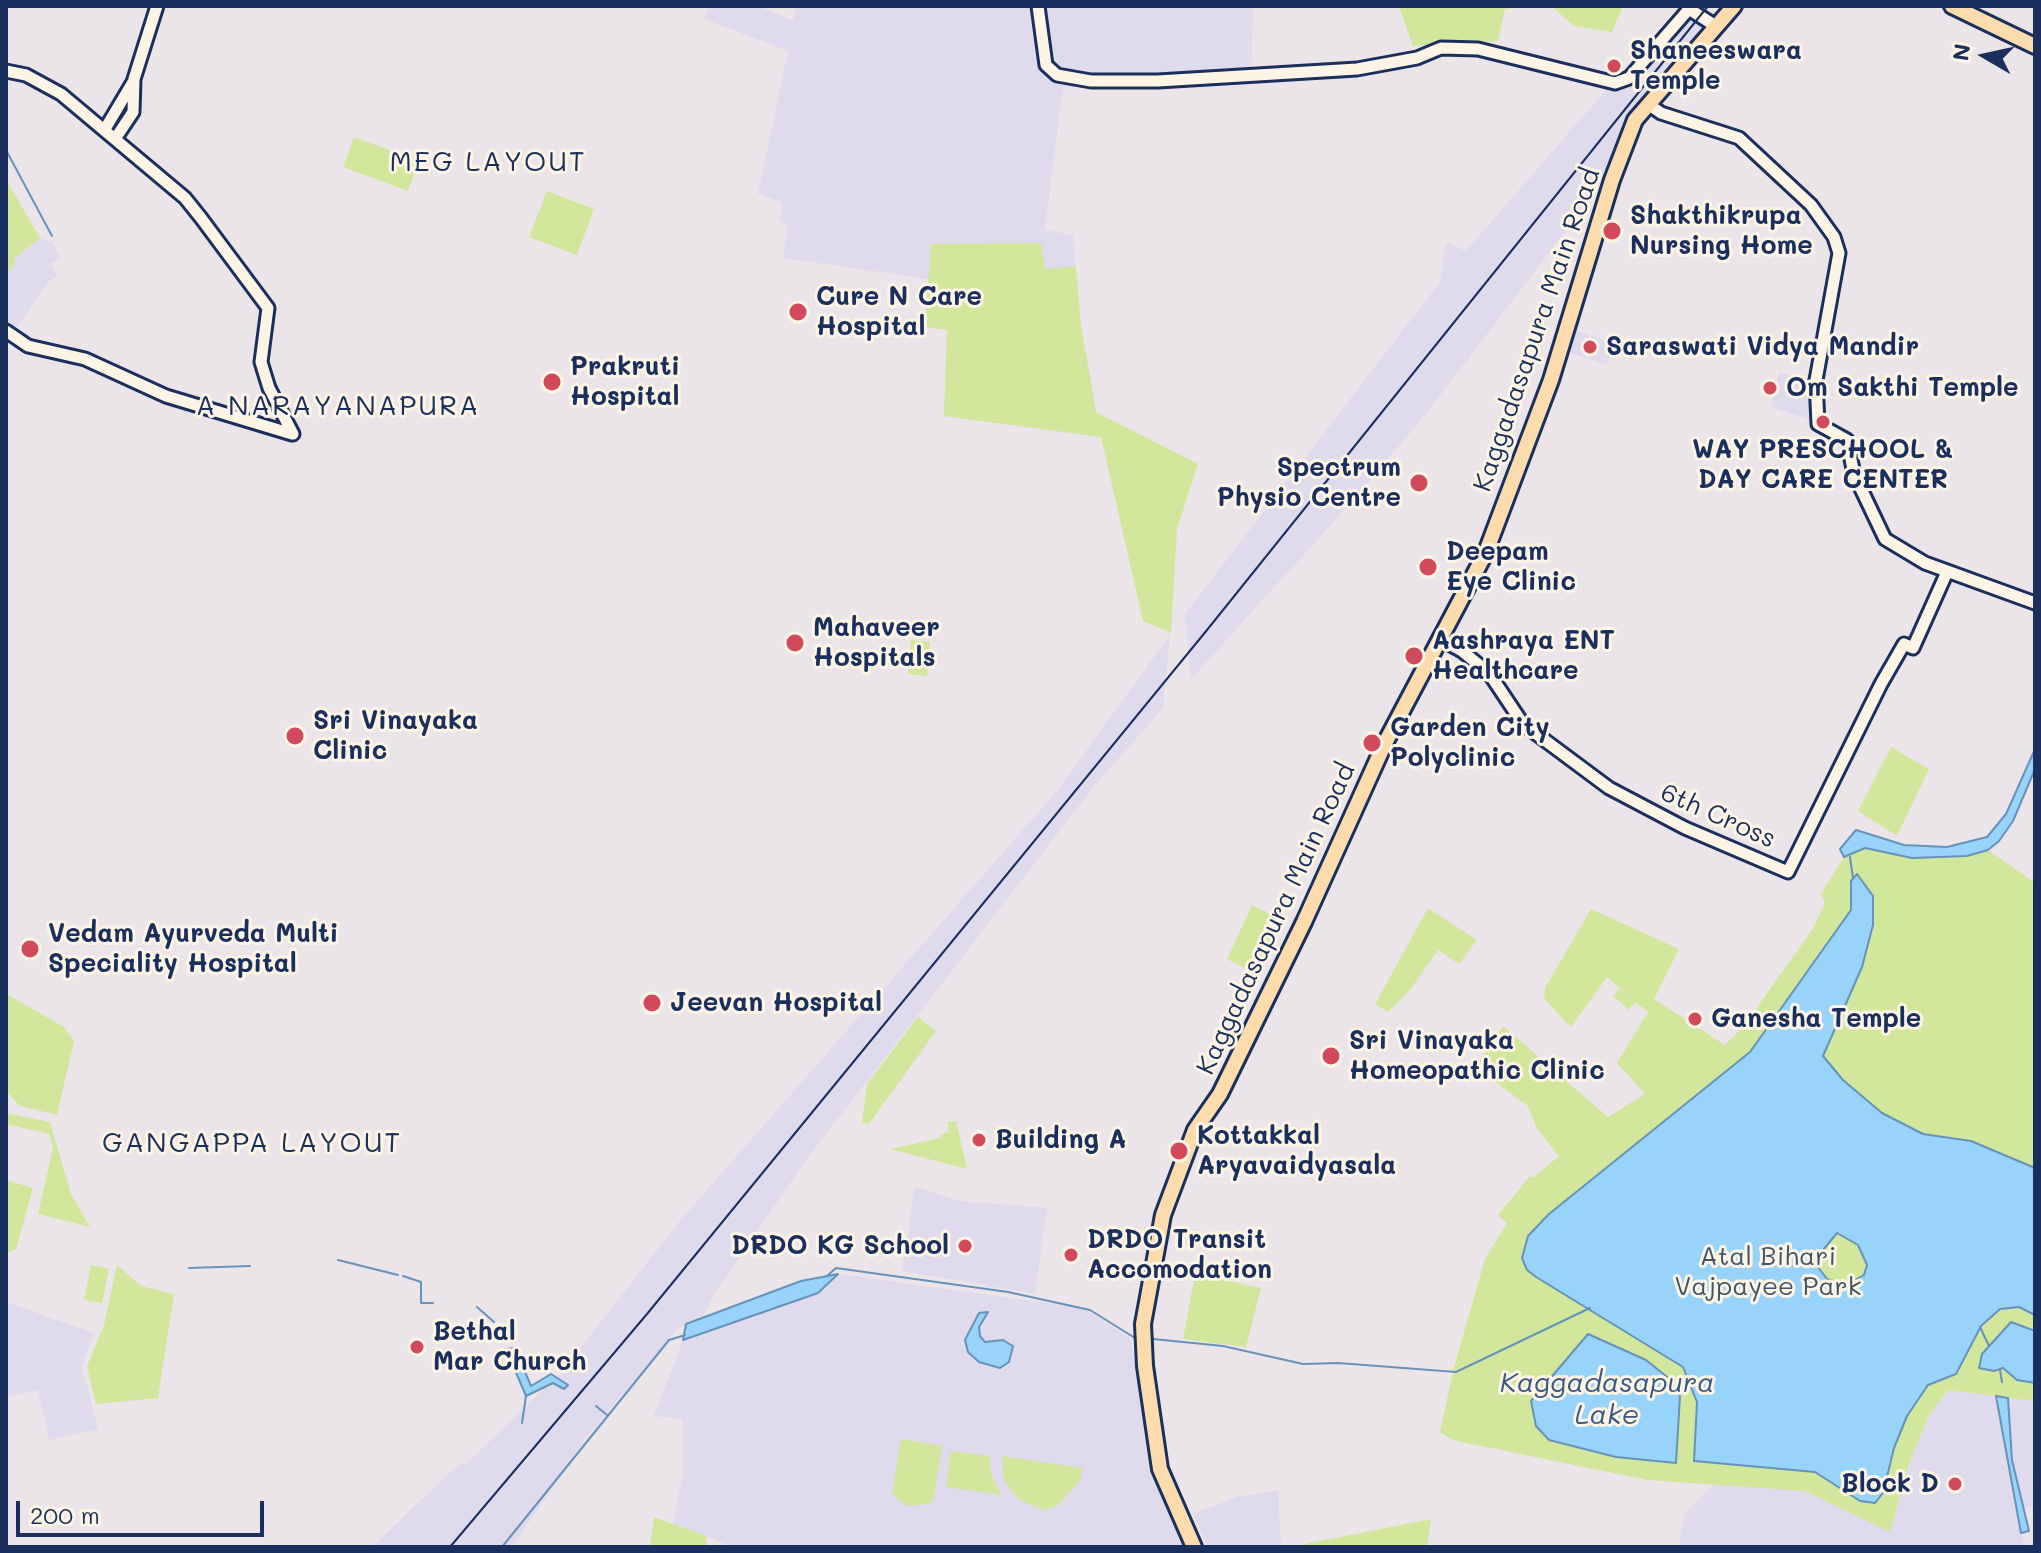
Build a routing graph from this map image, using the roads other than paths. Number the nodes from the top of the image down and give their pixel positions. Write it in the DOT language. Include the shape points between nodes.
graph roads {
  1 [pos="157,6"];
  2 [pos="1038,6"];
  3 [pos="1734,6"];
  4 [pos="1952,6"];
  5 [pos="1714,25"];
  6 [pos="2035,46"];
  7 [pos="6,71"];
  8 [pos="134,79"];
  9 [pos="1648,104"];
  10 [pos="105,129"];
  11 [pos="115,139"];
  12 [pos="6,331"];
  13 [pos="1947,572"];
  14 [pos="2035,603"];
  15 [pos="1440,639"];
  16 [pos="1194,1547"];
  1 -- 8 [label="street"];
  2 -- 5 [label="street" via="1046,65 1057,75 1091,81 1357,69 1441,48 1478,49 1615,83 1629,78 1689,9"];
  3 -- 5 [label="main road, Kaggadasapura Main Road"];
  4 -- 6 [label="main road"];
  5 -- 9 [label="main road, Kaggadasapura Main Road"];
  7 -- 10 [label="street" via="26,75 61,94"];
  8 -- 10 [label="street"];
  8 -- 11 [label="street" via="133,112"];
  9 -- 13 [label="street" via="1739,138 1802,196 1834,237 1839,253 1816,380 1818,424 1847,440 1854,474 1885,539"];
  9 -- 15 [label="main road, Kaggadasapura Main Road" via="1635,120 1612,180 1551,380 1490,542"];
  10 -- 11 [label="street"];
  11 -- 12 [label="street" via="185,198 268,308 261,362 293,434 166,396 85,359 28,346"];
  13 -- 14 [label="street"];
  13 -- 15 [label="street, 6th Cross" via="1913,648 1904,644 1881,684 1788,872 1609,788 1523,724 1489,673"];
  15 -- 16 [label="main road, Kaggadasapura Main Road" via="1384,745 1220,1094 1195,1130 1163,1215 1143,1324 1145,1366 1160,1469"];
}
